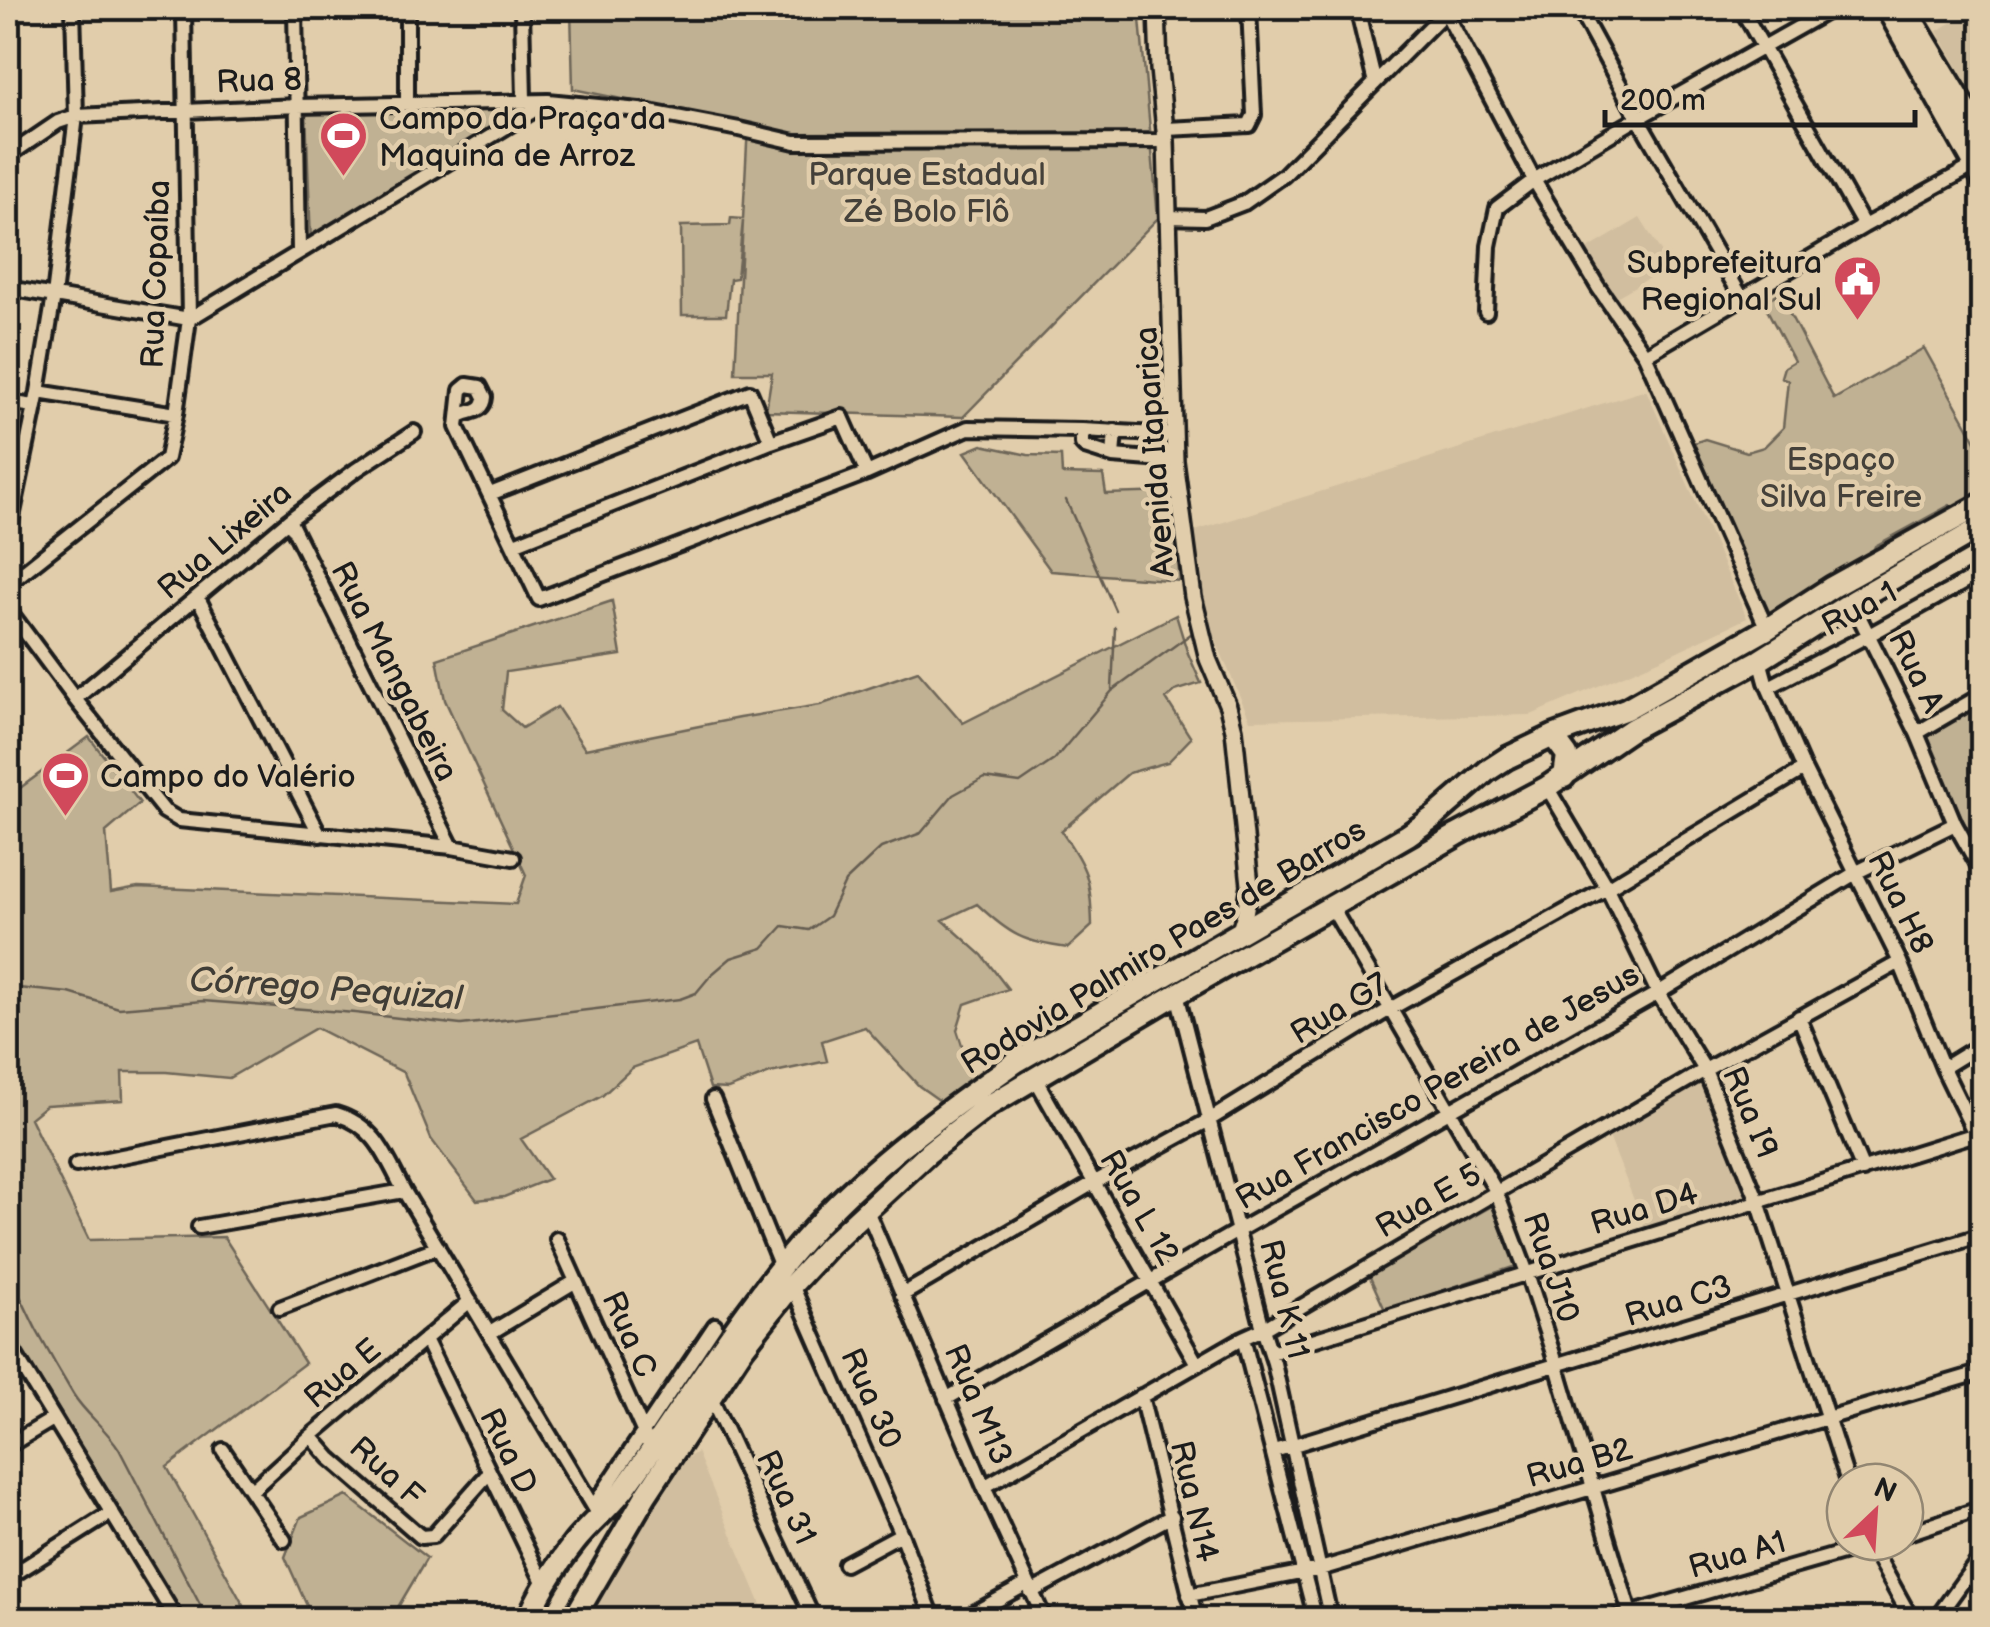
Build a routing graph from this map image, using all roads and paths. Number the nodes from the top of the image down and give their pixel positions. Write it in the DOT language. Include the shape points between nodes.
graph roads {
  1 [pos="74,8"];
  2 [pos="184,8"];
  3 [pos="296,8"];
  4 [pos="407,8"];
  5 [pos="522,8"];
  6 [pos="1157,8"];
  7 [pos="1250,8"];
  8 [pos="1357,8"];
  9 [pos="1578,8"];
  10 [pos="1741,8"];
  11 [pos="1833,8"];
  12 [pos="1886,8"];
  13 [pos="1905,8"];
  14 [pos="1447,9"];
  15 [pos="1763,46"];
  16 [pos="1375,82"];
  17 [pos="524,100"];
  18 [pos="548,101"];
  19 [pos="407,103"];
  20 [pos="297,106"];
  21 [pos="185,110"];
  22 [pos="76,116"];
  23 [pos="1638,118"];
  24 [pos="1166,135"];
  25 [pos="1982,136"];
  26 [pos="8,156"];
  27 [pos="1979,172"];
  28 [pos="1534,180"];
  29 [pos="1168,217"];
  30 [pos="1864,226"];
  31 [pos="299,252"];
  32 [pos="8,288"];
  33 [pos="54,296"];
  34 [pos="1742,298"];
  35 [pos="1486,312"];
  36 [pos="188,319"];
  37 [pos="1645,356"];
  38 [pos="36,399"];
  39 [pos="8,402"];
  40 [pos="176,414"];
  41 [pos="458,416"];
  42 [pos="1082,430"];
  43 [pos="1116,431"];
  44 [pos="414,432"];
  45 [pos="1175,435"];
  46 [pos="771,442"];
  47 [pos="1113,456"];
  48 [pos="1175,461"];
  49 [pos="867,473"];
  50 [pos="490,494"];
  51 [pos="1982,504"];
  52 [pos="289,520"];
  53 [pos="1982,527"];
  54 [pos="8,537"];
  55 [pos="514,544"];
  56 [pos="1974,576"];
  57 [pos="8,584"];
  58 [pos="198,598"];
  59 [pos="1852,602"];
  60 [pos="8,608"];
  61 [pos="1767,628"];
  62 [pos="1869,635"];
  63 [pos="1751,665"];
  64 [pos="1767,684"];
  65 [pos="1982,695"];
  66 [pos="75,699"];
  67 [pos="1917,733"];
  68 [pos="1553,736"];
  69 [pos="1804,769"];
  70 [pos="1487,771"];
  71 [pos="1555,782"];
  72 [pos="1516,804"];
  73 [pos="1955,824"];
  74 [pos="320,836"];
  75 [pos="452,847"];
  76 [pos="513,858"];
  77 [pos="1856,872"];
  78 [pos="1982,872"];
  79 [pos="1250,885"];
  80 [pos="1608,888"];
  81 [pos="1331,906"];
  82 [pos="1282,908"];
  83 [pos="1239,934"];
  84 [pos="1900,962"];
  85 [pos="1658,993"];
  86 [pos="1177,994"];
  87 [pos="1390,1009"];
  88 [pos="1799,1017"];
  89 [pos="1982,1044"];
  90 [pos="1943,1068"];
  91 [pos="1705,1070"];
  92 [pos="1035,1078"];
  93 [pos="713,1099"];
  94 [pos="1449,1111"];
  95 [pos="1209,1120"];
  96 [pos="1976,1134"];
  97 [pos="1982,1148"];
  98 [pos="76,1164"];
  99 [pos="1862,1170"];
  100 [pos="1095,1182"];
  101 [pos="404,1191"];
  102 [pos="1496,1192"];
  103 [pos="1758,1201"];
  104 [pos="866,1208"];
  105 [pos="200,1227"];
  106 [pos="1239,1230"];
  107 [pos="1982,1235"];
  108 [pos="557,1238"];
  109 [pos="438,1247"];
  110 [pos="1527,1273"];
  111 [pos="787,1276"];
  112 [pos="576,1281"];
  113 [pos="1151,1282"];
  114 [pos="902,1295"];
  115 [pos="1787,1295"];
  116 [pos="470,1301"];
  117 [pos="280,1308"];
  118 [pos="715,1325"];
  119 [pos="1263,1329"];
  120 [pos="490,1333"];
  121 [pos="1243,1338"];
  122 [pos="425,1339"];
  123 [pos="8,1343"];
  124 [pos="1271,1353"];
  125 [pos="1197,1364"];
  126 [pos="1556,1366"];
  127 [pos="1982,1372"];
  128 [pos="1142,1396"];
  129 [pos="711,1398"];
  130 [pos="946,1399"];
  131 [pos="53,1418"];
  132 [pos="1826,1420"];
  133 [pos="311,1436"];
  134 [pos="647,1441"];
  135 [pos="1291,1445"];
  136 [pos="8,1446"];
  137 [pos="223,1450"];
  138 [pos="1274,1451"];
  139 [pos="1841,1462"];
  140 [pos="489,1473"];
  141 [pos="1592,1486"];
  142 [pos="984,1488"];
  143 [pos="252,1490"];
  144 [pos="1982,1508"];
  145 [pos="596,1512"];
  146 [pos="111,1513"];
  147 [pos="1172,1516"];
  148 [pos="1925,1527"];
  149 [pos="902,1534"];
  150 [pos="284,1540"];
  151 [pos="1982,1554"];
  152 [pos="1825,1557"];
  153 [pos="1883,1562"];
  154 [pos="845,1564"];
  155 [pos="558,1567"];
  156 [pos="1320,1569"];
  157 [pos="1305,1572"];
  158 [pos="8,1578"];
  159 [pos="545,1586"];
  160 [pos="1029,1588"];
  161 [pos="592,1591"];
  162 [pos="1189,1595"];
  163 [pos="532,1616"];
  164 [pos="1631,1616"];
  165 [pos="177,1620"];
  166 [pos="573,1620"];
  167 [pos="814,1620"];
  168 [pos="934,1620"];
  169 [pos="962,1620"];
  170 [pos="1045,1620"];
  171 [pos="1196,1620"];
  172 [pos="1316,1620"];
  173 [pos="1331,1620"];
  174 [pos="1608,1620"];
  175 [pos="1912,1620"];
  176 [pos="1935,1620"];
  1 -- 22 [label="street"];
  2 -- 21 [label="street, Rua Copaíba"];
  3 -- 20 [label="street"];
  4 -- 19 [label="street"];
  5 -- 17 [label="street"];
  6 -- 24 [label="street, Avenida Itaparica"];
  7 -- 24 [label="street, Rua 8" via="1252,121"];
  8 -- 16 [label="street"];
  9 -- 23 [label="street"];
  10 -- 15 [label="street"];
  11 -- 15 [label="street"];
  12 -- 27 [label="main road"];
  13 -- 25 [label="main road"];
  14 -- 16 [label="street"];
  14 -- 28 [label="street"];
  15 -- 23 [label="street"];
  15 -- 30 [label="street"];
  16 -- 29 [label="street" via="1284,174 1244,203 1205,218"];
  17 -- 18 [label="street, Rua 8"];
  17 -- 19 [label="street, Rua 8"];
  18 -- 24 [label="street, Rua 8" via="673,116 795,142"];
  18 -- 31 [label="street"];
  19 -- 20 [label="street, Rua 8"];
  20 -- 21 [label="street, Rua 8"];
  20 -- 31 [label="street"];
  21 -- 22 [label="street, Rua 8"];
  21 -- 36 [label="street, Rua Copaíba"];
  22 -- 26 [label="street, Rua 8"];
  22 -- 33 [label="street"];
  23 -- 28 [label="street"];
  23 -- 34 [label="street"];
  24 -- 29 [label="street, Avenida Itaparica"];
  27 -- 30 [label="street"];
  28 -- 35 [label="street" via="1497,208"];
  28 -- 37 [label="street"];
  29 -- 45 [label="street, Avenida Itaparica"];
  30 -- 34 [label="street"];
  31 -- 36 [label="street"];
  32 -- 33 [label="street"];
  33 -- 36 [label="street"];
  33 -- 38 [label="street"];
  34 -- 37 [label="street"];
  36 -- 40 [label="street, Rua Copaíba"];
  37 -- 61 [label="street"];
  38 -- 39 [label="street"];
  38 -- 40 [label="street"];
  38 -- 54 [label="street"];
  40 -- 57 [label="street, Rua Copaíba" via="167,458"];
  41 -- 50 [label="street" via="457,427"];
  42 -- 43 [label="street"];
  42 -- 47 [label="street" via="1085,447"];
  42 -- 49 [label="street" via="968,428"];
  43 -- 45 [label="street"];
  43 -- 47 [label="street"];
  44 -- 52 [label="street, Rua Lixeira"];
  45 -- 48 [label="street, Avenida Itaparica"];
  46 -- 49 [label="street" via="842,417"];
  46 -- 50 [label="street" via="750,392"];
  46 -- 55 [label="street"];
  47 -- 48 [label="street"];
  48 -- 79 [label="street, Avenida Itaparica" via="1193,597 1234,730"];
  49 -- 55 [label="street" via="539,599"];
  50 -- 55 [label="street"];
  51 -- 61 [label="main road, Rodovia Palmiro Paes de Barros"];
  52 -- 58 [label="street, Rua Lixeira"];
  52 -- 75 [label="street, Rua Mangabeira"];
  53 -- 59 [label="main road, Rodovia Palmiro Paes de Barros"];
  56 -- 62 [label="street, Rua 1"];
  58 -- 66 [label="street, Rua Lixeira"];
  58 -- 74 [label="street"];
  59 -- 62 [label="street, Rua A"];
  59 -- 63 [label="main road, Rodovia Palmiro Paes de Barros"];
  60 -- 66 [label="street"];
  61 -- 68 [label="main road, Rodovia Palmiro Paes de Barros" via="1626,709"];
  62 -- 64 [label="street, Rua 1"];
  62 -- 67 [label="street, Rua A"];
  63 -- 64 [label="street"];
  63 -- 64 [label="street, Rua H8"];
  63 -- 71 [label="main road, Rodovia Palmiro Paes de Barros" via="1632,729"];
  64 -- 69 [label="street, Rua H8"];
  65 -- 67 [label="street"];
  66 -- 74 [label="street" via="164,811 179,820"];
  67 -- 73 [label="street, Rua A"];
  68 -- 70 [label="main road, Rodovia Palmiro Paes de Barros"];
  68 -- 71 [label="main road" via="1567,755"];
  69 -- 77 [label="street, Rua H8"];
  69 -- 80 [label="street, Rua G7"];
  70 -- 72 [label="main road" via="1493,792"];
  70 -- 82 [label="main road, Rodovia Palmiro Paes de Barros" via="1408,836"];
  71 -- 72 [label="main road, Rodovia Palmiro Paes de Barros"];
  71 -- 80 [label="street, Rua I9"];
  72 -- 81 [label="main road, Rodovia Palmiro Paes de Barros"];
  73 -- 77 [label="street, Rua Francisco Pereira de Jesus"];
  73 -- 78 [label="street, Rua A"];
  74 -- 75 [label="street"];
  75 -- 76 [label="street"];
  77 -- 84 [label="street, Rua H8"];
  77 -- 85 [label="street, Rua Francisco Pereira de Jesus"];
  79 -- 82 [label="street" via="1264,903"];
  79 -- 83 [label="street, Avenida Itaparica"];
  80 -- 85 [label="street, Rua I9"];
  80 -- 87 [label="street, Rua G7"];
  81 -- 86 [label="main road, Rodovia Palmiro Paes de Barros"];
  81 -- 87 [label="street, Rua J10"];
  82 -- 83 [label="main road, Rodovia Palmiro Paes de Barros"];
  83 -- 111 [label="main road, Rodovia Palmiro Paes de Barros" via="975,1090 817,1225"];
  84 -- 88 [label="street, Rua E 5"];
  84 -- 90 [label="street, Rua H8"];
  85 -- 91 [label="street, Rua I9"];
  85 -- 94 [label="street, Rua Francisco Pereira de Jesus"];
  86 -- 92 [label="main road, Rodovia Palmiro Paes de Barros"];
  86 -- 95 [label="street, Rua K 11"];
  87 -- 94 [label="street, Rua J10"];
  87 -- 95 [label="street, Rua G7"];
  88 -- 91 [label="street, Rua E 5"];
  88 -- 99 [label="street"];
  89 -- 90 [label="street"];
  90 -- 96 [label="street, Rua H8"];
  91 -- 102 [label="street, Rua E 5"];
  91 -- 103 [label="street, Rua I9"];
  92 -- 100 [label="street, Rua L 12"];
  92 -- 104 [label="main road, Rodovia Palmiro Paes de Barros" via="928,1152"];
  93 -- 111 [label="street, Rua 30"];
  94 -- 102 [label="street, Rua J10"];
  94 -- 106 [label="street, Rua Francisco Pereira de Jesus"];
  95 -- 100 [label="street, Rua G7"];
  95 -- 106 [label="street, Rua K 11"];
  96 -- 97 [label="street, Rua H8"];
  96 -- 99 [label="street, Rua D4"];
  98 -- 101 [label="street" via="336,1114 356,1120 375,1138"];
  99 -- 103 [label="street, Rua D4"];
  100 -- 113 [label="street, Rua L 12"];
  100 -- 114 [label="street, Rua G7"];
  101 -- 105 [label="street"];
  101 -- 109 [label="street"];
  102 -- 110 [label="street, Rua J10"];
  102 -- 119 [label="street, Rua E 5"];
  103 -- 110 [label="street, Rua D4"];
  103 -- 115 [label="street, Rua I9"];
  104 -- 111 [label="main road, Rodovia Palmiro Paes de Barros"];
  104 -- 114 [label="street, Rua M13"];
  106 -- 113 [label="street, Rua Francisco Pereira de Jesus"];
  106 -- 119 [label="street, Rua K 11"];
  107 -- 115 [label="street, Rua C3"];
  108 -- 112 [label="street, Rua C"];
  109 -- 116 [label="street"];
  109 -- 117 [label="street"];
  110 -- 124 [label="street, Rua D4"];
  110 -- 126 [label="street, Rua J10"];
  111 -- 129 [label="main road, Rodovia Palmiro Paes de Barros"];
  111 -- 134 [label="main road, Rodovia Palmiro Paes de Barros" via="726,1338"];
  111 -- 149 [label="street, Rua 30"];
  112 -- 120 [label="street"];
  112 -- 134 [label="street, Rua C"];
  113 -- 125 [label="street, Rua L 12"];
  113 -- 130 [label="street, Rua Francisco Pereira de Jesus"];
  114 -- 130 [label="street, Rua M13"];
  115 -- 126 [label="street, Rua C3"];
  115 -- 132 [label="street, Rua I9"];
  116 -- 120 [label="street"];
  116 -- 122 [label="street, Rua E"];
  118 -- 134 [label="street"];
  119 -- 121 [label="street, Rua E 5"];
  119 -- 124 [label="street, Rua K 11"];
  120 -- 145 [label="street"];
  121 -- 125 [label="street, Rua E 5"];
  121 -- 138 [label="street, Rua K 11"];
  122 -- 133 [label="street, Rua E"];
  122 -- 140 [label="street, Rua D"];
  123 -- 131 [label="street"];
  124 -- 135 [label="street, Rua K 11"];
  125 -- 128 [label="street, Rua E 5"];
  126 -- 135 [label="street, Rua C3"];
  126 -- 141 [label="street, Rua J10"];
  127 -- 132 [label="street, Rua B2"];
  128 -- 142 [label="street, Rua E 5"];
  128 -- 147 [label="street, Rua N14"];
  129 -- 161 [label="main road, Rodovia Palmiro Paes de Barros"];
  129 -- 167 [label="street, Rua 31"];
  130 -- 142 [label="street, Rua M13"];
  131 -- 136 [label="street"];
  131 -- 146 [label="street"];
  132 -- 139 [label="street, Rua I9"];
  132 -- 141 [label="street, Rua B2"];
  133 -- 140 [label="street, Rua F" via="421,1537 432,1536"];
  133 -- 143 [label="street, Rua E"];
  134 -- 145 [label="main road, Rodovia Palmiro Paes de Barros" via="619,1497"];
  135 -- 138 [label="street, Rua C3"];
  135 -- 156 [label="street, Rua K 11"];
  137 -- 143 [label="street"];
  138 -- 157 [label="street, Rua K 11"];
  140 -- 159 [label="street, Rua D"];
  141 -- 156 [label="street, Rua B2"];
  141 -- 164 [label="street, Rua J10"];
  142 -- 160 [label="street, Rua M13"];
  143 -- 150 [label="street"];
  144 -- 148 [label="street"];
  145 -- 155 [label="main road, Rodovia Palmiro Paes de Barros"];
  146 -- 158 [label="street"];
  146 -- 165 [label="street"];
  147 -- 160 [label="street"];
  147 -- 162 [label="street, Rua N14"];
  149 -- 154 [label="street"];
  149 -- 168 [label="street, Rua 30"];
  151 -- 176 [label="street"];
  152 -- 164 [label="street, Rua A1"];
  153 -- 175 [label="street"];
  155 -- 159 [label="main road, Rodovia Palmiro Paes de Barros"];
  155 -- 161 [label="main road" via="569,1561 586,1566"];
  156 -- 157 [label="street, Rua B2"];
  156 -- 173 [label="street, Rua K 11"];
  157 -- 162 [label="street, Rua B2"];
  157 -- 172 [label="street, Rua K 11"];
  159 -- 163 [label="main road, Rodovia Palmiro Paes de Barros"];
  160 -- 169 [label="street"];
  160 -- 170 [label="street, Rua M13"];
  161 -- 166 [label="main road, Rodovia Palmiro Paes de Barros"];
  162 -- 171 [label="street, Rua N14"];
  164 -- 174 [label="street, Rua A1"];
}
